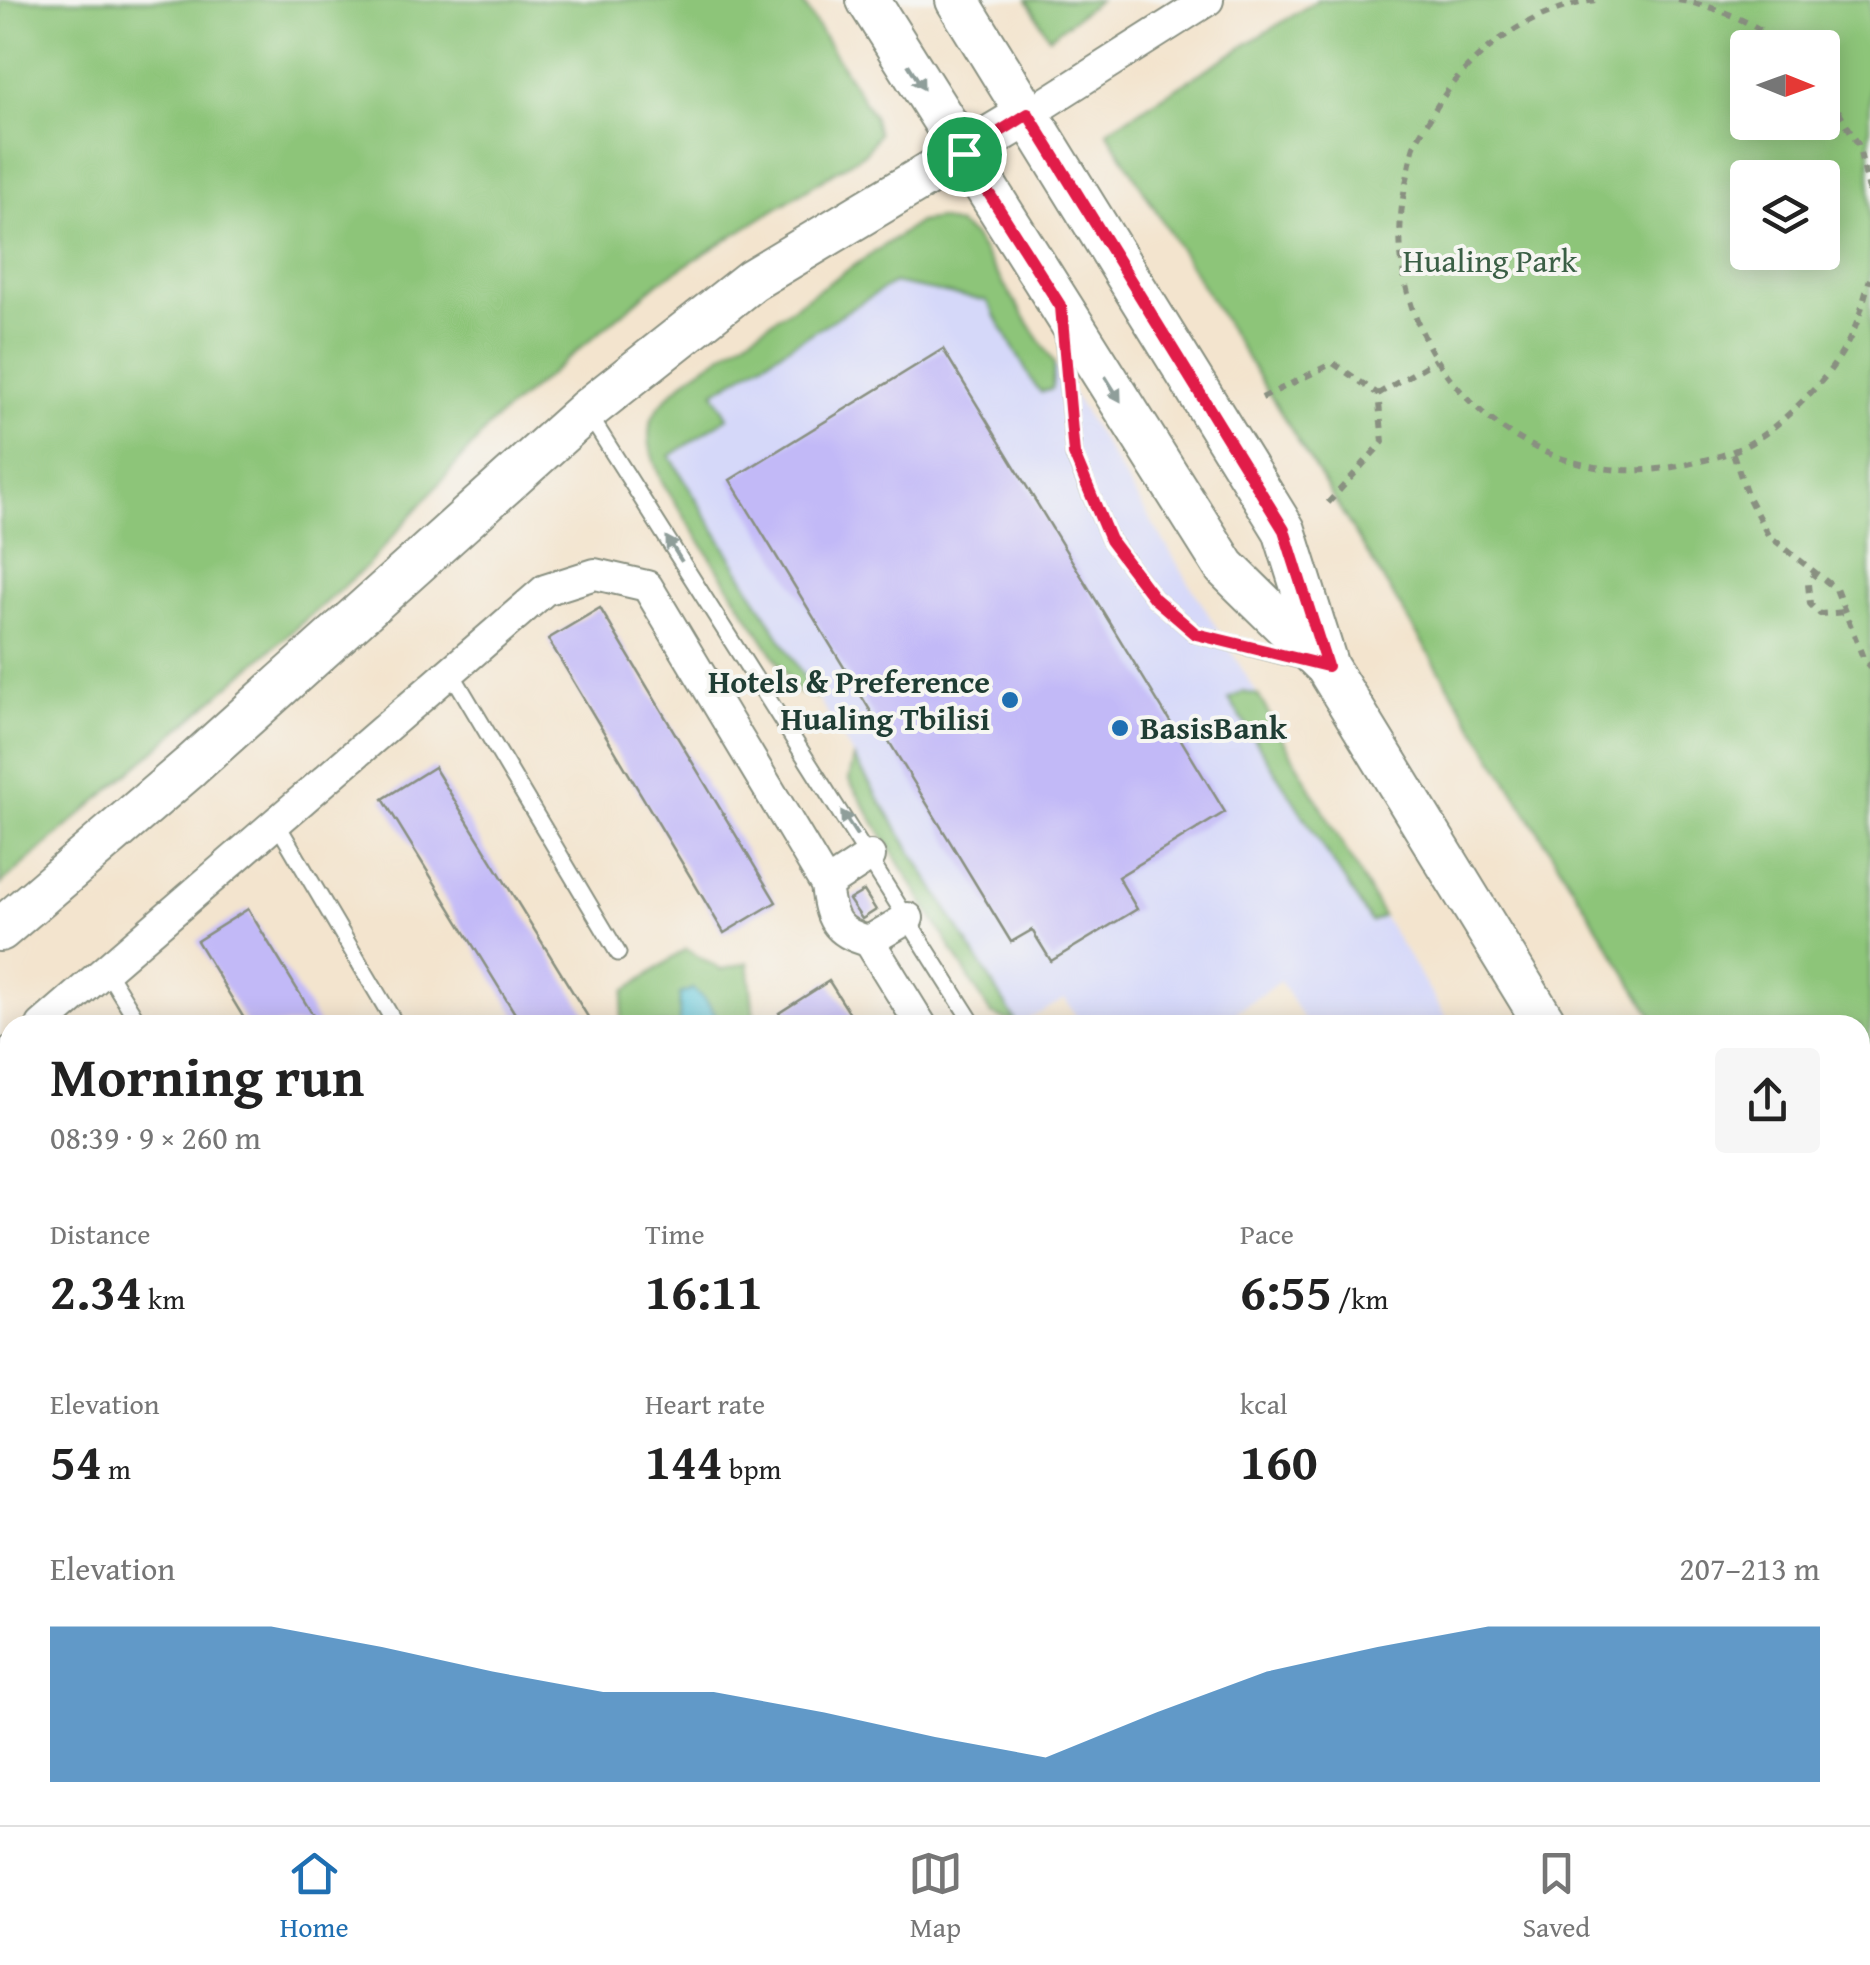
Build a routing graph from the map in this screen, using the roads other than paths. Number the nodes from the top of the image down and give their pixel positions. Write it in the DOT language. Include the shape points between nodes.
graph roads {
  1 [pos="868,0"];
  2 [pos="957,0"];
  3 [pos="1208,0"];
  4 [pos="1028,114"];
  5 [pos="964,154"];
  6 [pos="1061,307"];
  7 [pos="586,411"];
  8 [pos="1327,666"];
  9 [pos="450,672"];
  10 [pos="276,822"];
  11 [pos="870,856"];
  12 [pos="826,885"];
  13 [pos="908,918"];
  14 [pos="0,930"];
  15 [pos="869,941"];
  16 [pos="618,953"];
  17 [pos="106,970"];
  18 [pos="1531,1009"];
  19 [pos="54,1015"];
  20 [pos="134,1015"];
  21 [pos="390,1015"];
  22 [pos="915,1015"];
  23 [pos="968,1015"];
  1 -- 5 [label="main road, one-way"];
  2 -- 4 [label="main road"];
  3 -- 4 [label="street"];
  4 -- 5 [label="main road"];
  4 -- 8 [label="main road" via="1284,530"];
  5 -- 6 [label="main road"];
  5 -- 7 [label="main road" via="752,280"];
  6 -- 8 [label="main road, one-way" via="1225,567"];
  6 -- 8 [label="lane" via="1074,454 1110,540 1154,598 1196,634"];
  11 -- 7 [label="lane, one-way"];
  7 -- 14 [label="main road"];
  8 -- 18 [label="main road"];
  9 -- 10 [label="street"];
  9 -- 12 [label="street" via="545,590 595,574 648,586"];
  9 -- 16 [label="lane"];
  10 -- 17 [label="street"];
  10 -- 21 [label="lane"];
  11 -- 12 [label="street"];
  11 -- 13 [label="lane"];
  12 -- 15 [label="street" via="836,923 846,936"];
  13 -- 15 [label="street"];
  13 -- 23 [label="lane"];
  15 -- 22 [label="street"];
  17 -- 19 [label="street"];
  17 -- 20 [label="lane"];
}
